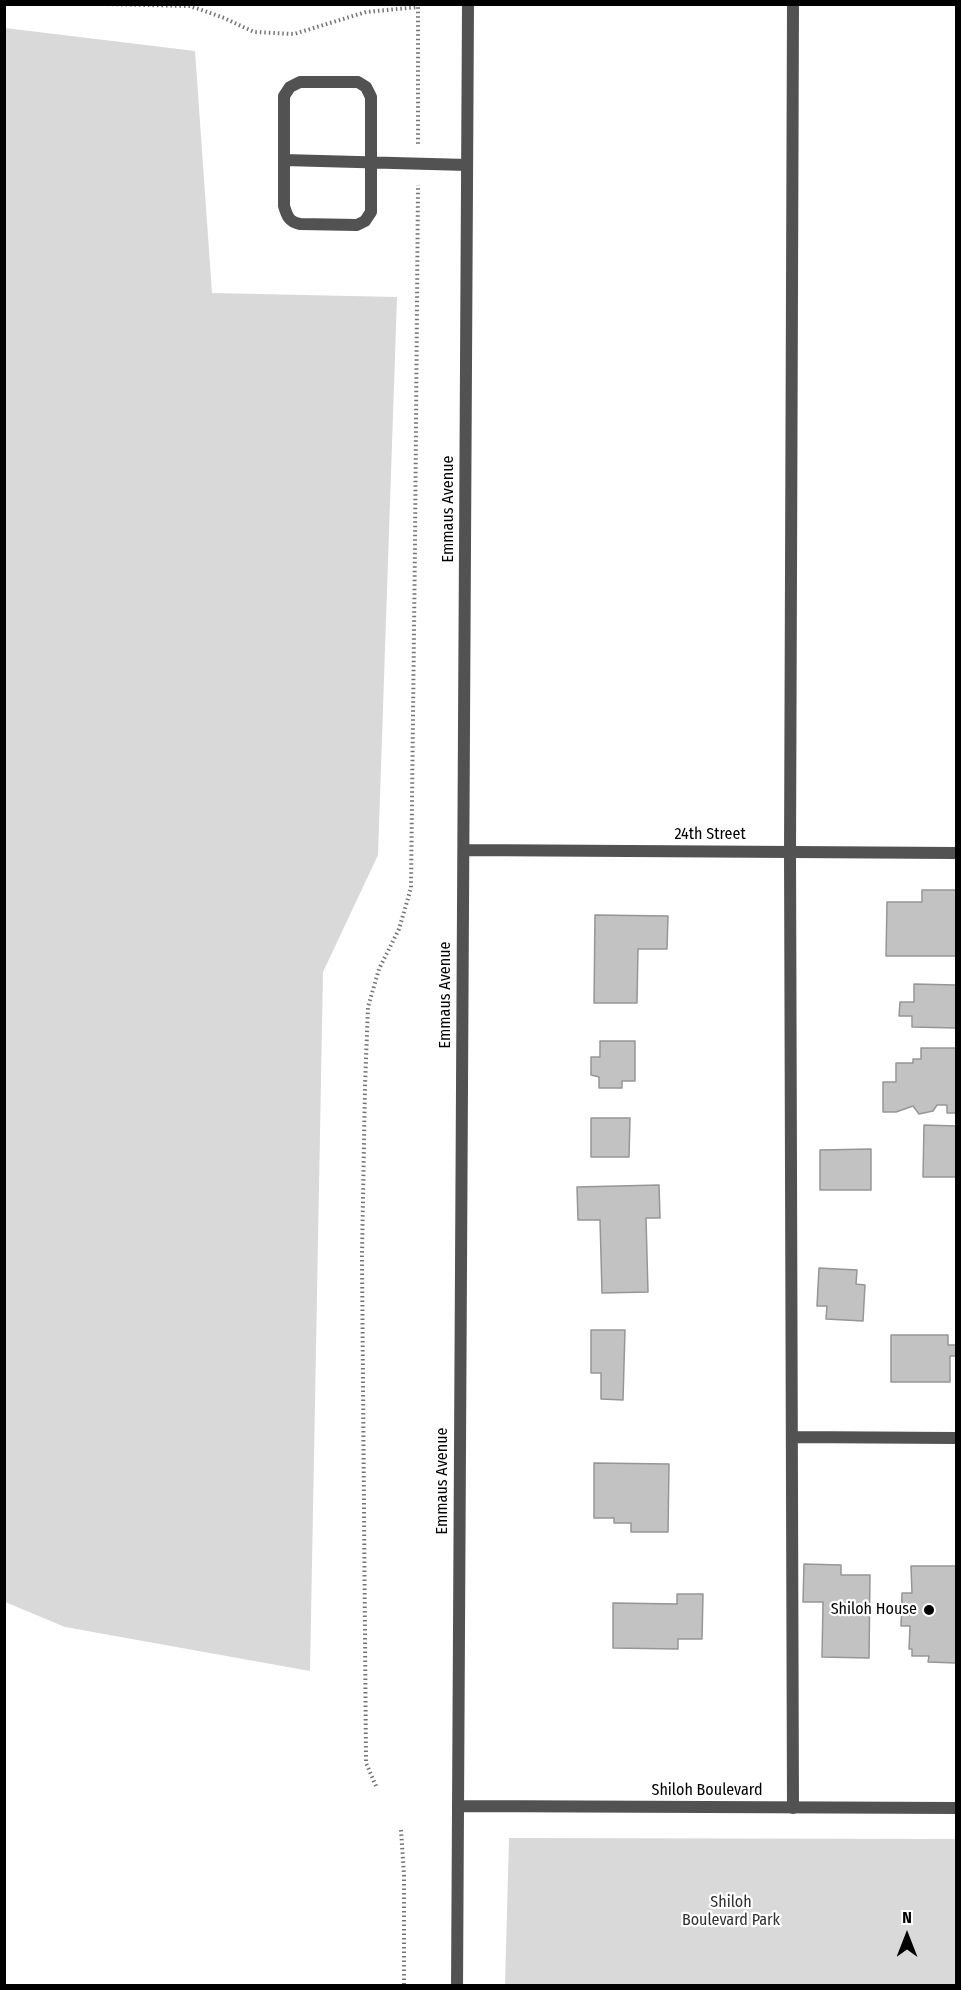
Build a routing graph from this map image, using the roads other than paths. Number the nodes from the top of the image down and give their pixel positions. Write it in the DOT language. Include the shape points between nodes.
graph roads {
  1 [pos="468,4"];
  2 [pos="793,4"];
  3 [pos="284,160"];
  4 [pos="372,163"];
  5 [pos="467,165"];
  6 [pos="464,850"];
  7 [pos="790,852"];
  8 [pos="957,853"];
  9 [pos="792,1437"];
  10 [pos="957,1438"];
  11 [pos="458,1806"];
  12 [pos="793,1808"];
  13 [pos="957,1808"];
  14 [pos="457,1986"];
  1 -- 5 [label="street, Emmaus Avenue"];
  2 -- 7 [label="street"];
  3 -- 4 [label="street"];
  3 -- 4 [label="street" via="287,218 300,224 357,225 365,221 371,212"];
  3 -- 4 [label="street" via="284,96 290,87 300,82 358,82 371,97"];
  4 -- 5 [label="street"];
  5 -- 6 [label="street, Emmaus Avenue"];
  6 -- 7 [label="street, 24th Street"];
  6 -- 11 [label="street, Emmaus Avenue"];
  7 -- 8 [label="street, 24th Street"];
  7 -- 9 [label="street"];
  9 -- 10 [label="street"];
  9 -- 12 [label="street"];
  11 -- 12 [label="street, Shiloh Boulevard"];
  11 -- 14 [label="street, Emmaus Avenue"];
  12 -- 13 [label="street, Shiloh Boulevard"];
}
